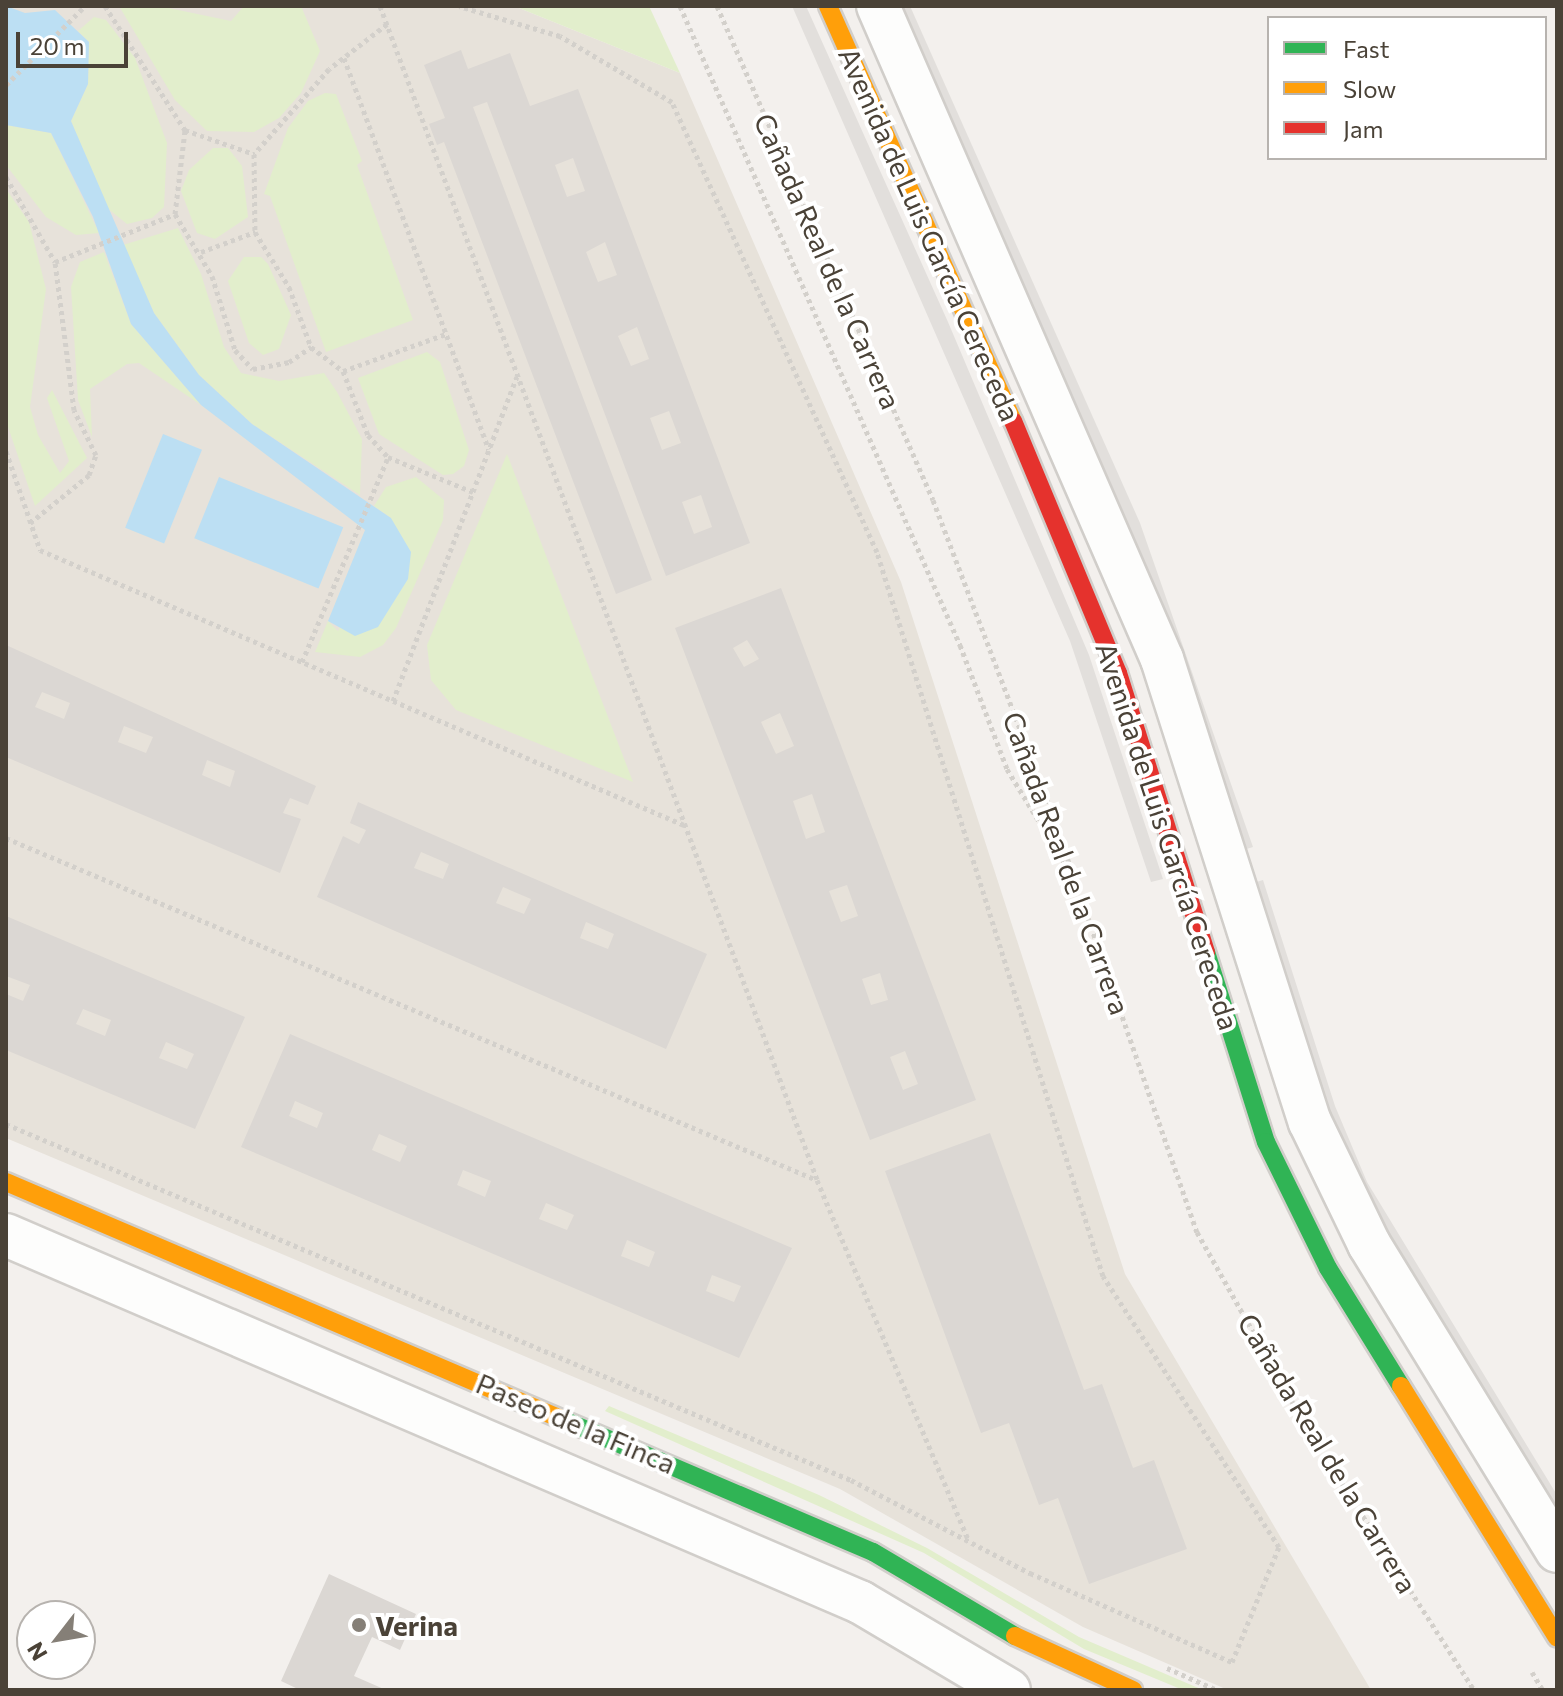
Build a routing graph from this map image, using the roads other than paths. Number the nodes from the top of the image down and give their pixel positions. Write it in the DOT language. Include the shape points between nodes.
graph roads {
  1 [pos="828,6"];
  2 [pos="878,6"];
  3 [pos="6,1182"];
  4 [pos="6,1235"];
  5 [pos="1557,1551"];
  6 [pos="1557,1638"];
  7 [pos="1009,1690"];
  8 [pos="1133,1690"];
  1 -- 6 [label="street, Avenida de Luis García Cereceda" via="1030,459 1118,673 1266,1142 1328,1268"];
  2 -- 5 [label="street, Avenida de Luis García Cereceda" via="1162,659 1310,1122 1369,1244"];
  3 -- 8 [label="street, Paseo de la Finca" via="873,1552 1015,1636"];
  4 -- 7 [label="street, Paseo de la Finca" via="860,1602"];
}
